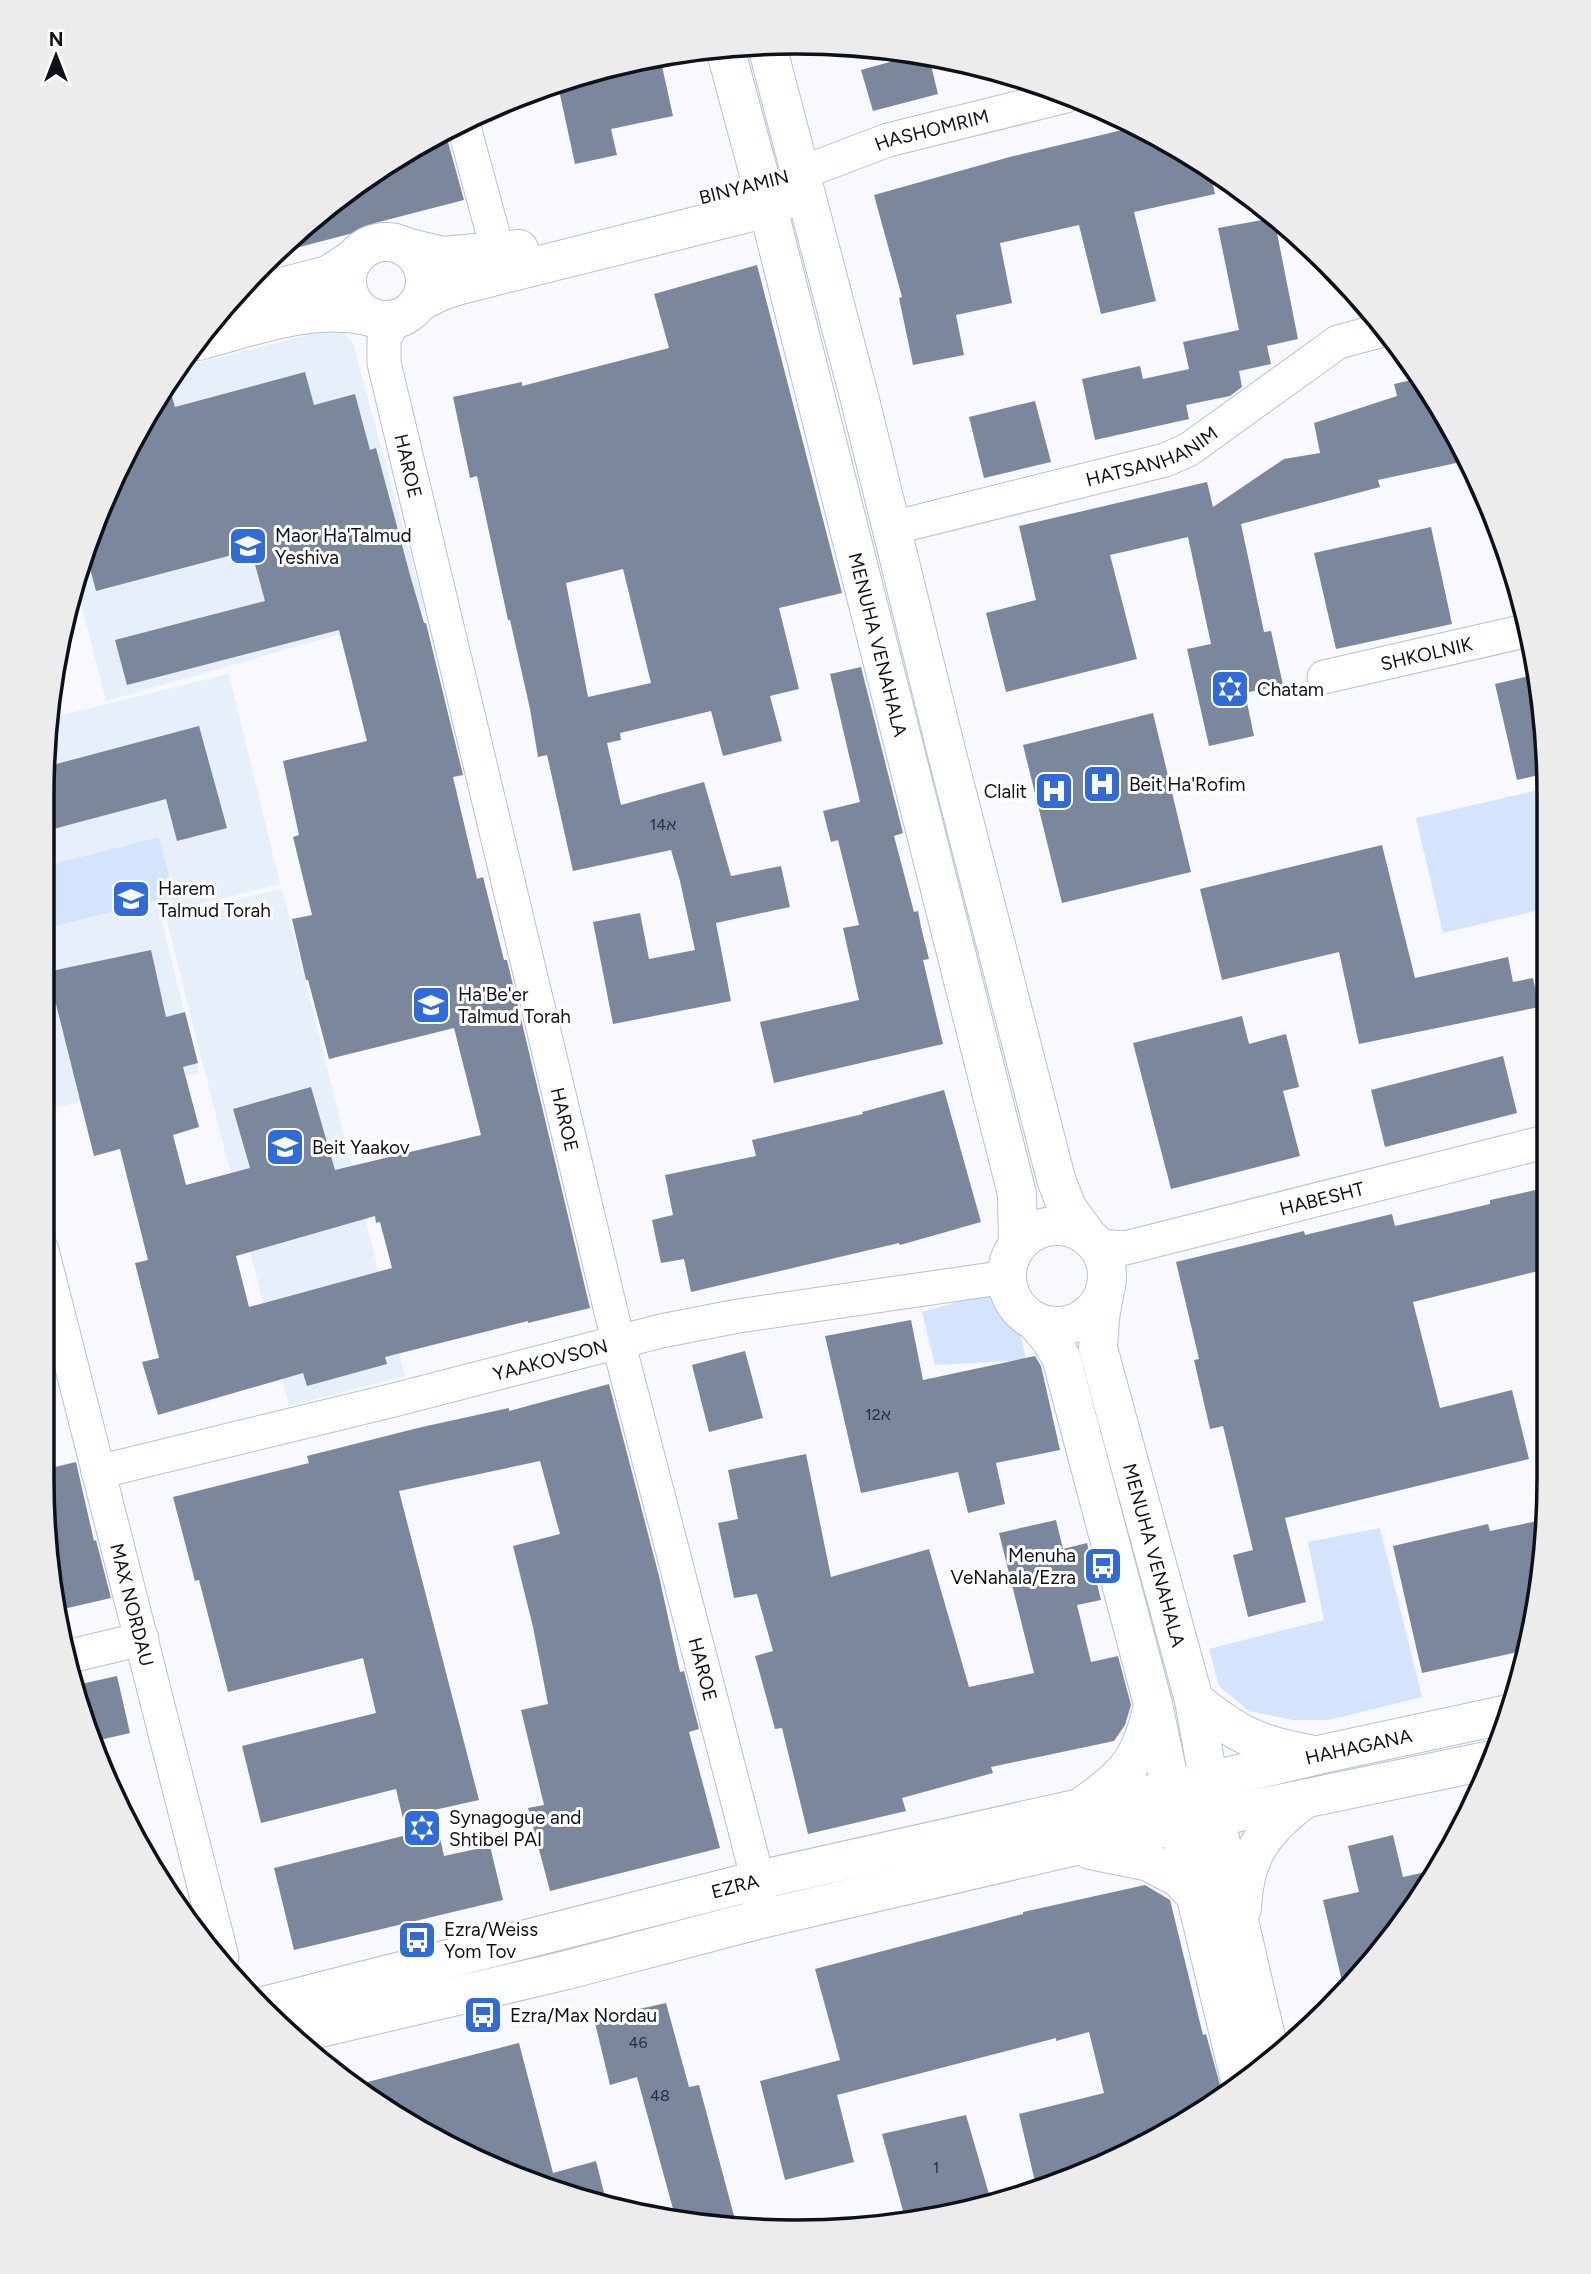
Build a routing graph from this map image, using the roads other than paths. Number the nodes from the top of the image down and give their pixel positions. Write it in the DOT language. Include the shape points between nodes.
graph roads {
  1 [pos="769,55"];
  2 [pos="728,58"];
  3 [pos="1050,100"];
  4 [pos="466,132"];
  5 [pos="802,173"];
  6 [pos="765,194"];
  7 [pos="405,247"];
  8 [pos="498,252"];
  9 [pos="353,259"];
  10 [pos="249,295"];
  11 [pos="393,313"];
  12 [pos="1374,332"];
  13 [pos="213,337"];
  14 [pos="892,528"];
  15 [pos="1518,632"];
  16 [pos="1324,677"];
  17 [pos="1537,1144"];
  18 [pos="1092,1240"];
  19 [pos="1012,1261"];
  20 [pos="1104,1294"];
  21 [pos="54,1303"];
  22 [pos="1035,1321"];
  23 [pos="618,1341"];
  24 [pos="98,1472"];
  25 [pos="142,1639"];
  26 [pos="76,1655"];
  27 [pos="1194,1700"];
  28 [pos="1153,1704"];
  29 [pos="1497,1716"];
  30 [pos="1318,1755"];
  31 [pos="1480,1762"];
  32 [pos="1303,1800"];
  33 [pos="1193,1803"];
  34 [pos="1080,1808"];
  35 [pos="1067,1848"];
  36 [pos="758,1880"];
  37 [pos="1198,1898"];
  38 [pos="761,1919"];
  39 [pos="1241,1929"];
  40 [pos="219,1944"];
  41 [pos="272,2004"];
  42 [pos="303,2032"];
  43 [pos="1269,2049"];
  44 [pos="1238,2073"];
  1 -- 5 [label="street"];
  2 -- 6 [label="street, MENUHA VENAHALA"];
  3 -- 5 [label="street, HASHOMRIM" via="888,140"];
  4 -- 8 [label="street"];
  5 -- 6 [label="street, BINYAMIN"];
  5 -- 14 [label="street"];
  6 -- 8 [label="street, BINYAMIN"];
  6 -- 11 [label="street, BINYAMIN" via="460,285"];
  6 -- 19 [label="street, MENUHA VENAHALA" via="1017,1194"];
  7 -- 8 [label="street, BINYAMIN" via="443,256"];
  7 -- 9 [label="street" via="382,242"];
  7 -- 11 [label="street" via="422,266 423,292"];
  9 -- 10 [label="street" via="328,275"];
  9 -- 11 [label="street" via="346,285 357,308"];
  11 -- 13 [label="street" via="303,314"];
  11 -- 23 [label="street, HAROE" via="384,340 384,363"];
  12 -- 14 [label="street, HATSANHANIM" via="1338,342 1197,444 1165,460"];
  14 -- 18 [label="street" via="1056,1179 1067,1208"];
  15 -- 16 [label="street, SHKOLNIK"];
  17 -- 18 [label="street, HABESHT" via="1125,1248"];
  18 -- 19 [label="street" via="1057,1225 1036,1231"];
  18 -- 20 [label="street" via="1106,1261"];
  19 -- 22 [label="street" via="1009,1290 1024,1314"];
  19 -- 23 [label="street, YAAKOVSON"];
  20 -- 22 [label="street" via="1096,1309 1068,1325"];
  20 -- 27 [label="street, MENUHA VENAHALA" via="1098,1348"];
  21 -- 24 [label="street, MAX NORDAU"];
  22 -- 28 [label="street, MENUHA VENAHALA" via="1061,1357"];
  23 -- 24 [label="street, YAAKOVSON"];
  23 -- 36 [label="street, HAROE"];
  24 -- 25 [label="street, MAX NORDAU"];
  25 -- 26 [label="street"];
  25 -- 40 [label="street, MAX NORDAU"];
  27 -- 30 [label="street" via="1247,1738"];
  27 -- 33 [label="street, MENUHA VENAHALA"];
  28 -- 33 [label="street, MENUHA VENAHALA"];
  28 -- 34 [label="street" via="1146,1734 1128,1768 1112,1786"];
  29 -- 30 [label="street, HAHAGANA"];
  30 -- 33 [label="street, HAHAGANA"];
  31 -- 32 [label="street"];
  32 -- 33 [label="street"];
  32 -- 39 [label="street" via="1265,1833 1254,1854 1244,1881"];
  33 -- 34 [label="street, EZRA"];
  33 -- 35 [label="street, EZRA"];
  33 -- 37 [label="street"];
  33 -- 39 [label="street"];
  34 -- 36 [label="street, EZRA"];
  35 -- 37 [label="street" via="1149,1862 1179,1878"];
  35 -- 38 [label="street, EZRA"];
  36 -- 38 [label="street, HAROE"];
  36 -- 41 [label="street, EZRA"];
  37 -- 44 [label="street"];
  38 -- 42 [label="street, EZRA"];
  39 -- 43 [label="street"];
}
